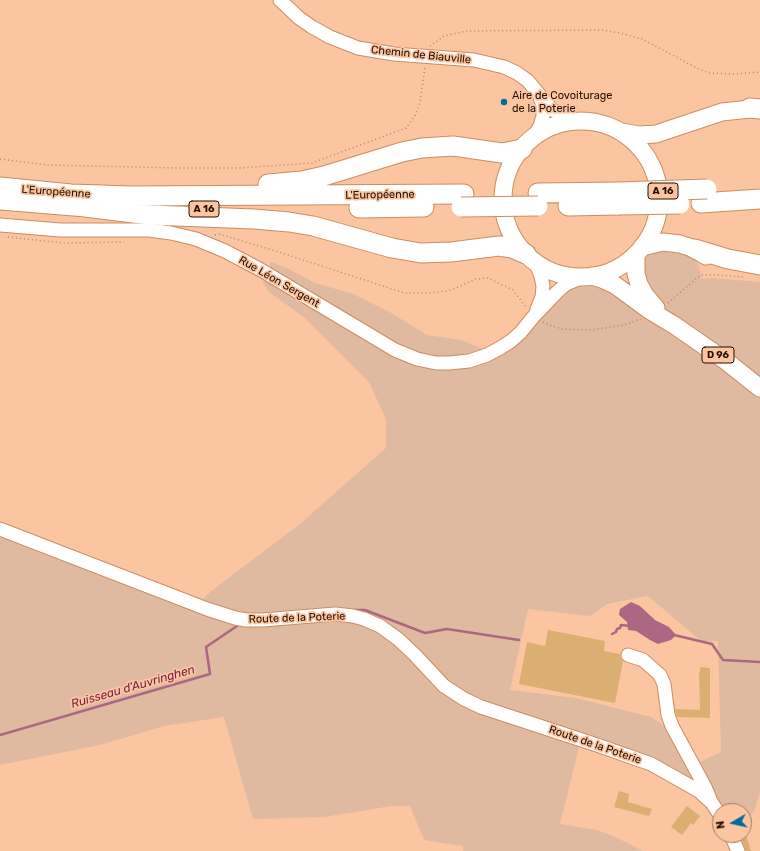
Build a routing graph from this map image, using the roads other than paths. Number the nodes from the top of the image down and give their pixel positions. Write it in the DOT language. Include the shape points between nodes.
graph roads {
  1 [pos="280,0"];
  2 [pos="540,96"];
  3 [pos="757,108"];
  4 [pos="580,121"];
  5 [pos="621,132"];
  6 [pos="528,143"];
  7 [pos="760,186"];
  8 [pos="0,187"];
  9 [pos="178,196"];
  10 [pos="704,196"];
  11 [pos="760,199"];
  12 [pos="0,200"];
  13 [pos="463,200"];
  14 [pos="85,207"];
  15 [pos="0,225"];
  16 [pos="695,249"];
  17 [pos="639,251"];
  18 [pos="530,257"];
  19 [pos="755,271"];
  20 [pos="587,276"];
  21 [pos="657,312"];
  22 [pos="534,316"];
  23 [pos="760,388"];
  24 [pos="0,529"];
  25 [pos="628,655"];
  26 [pos="712,803"];
  1 -- 2 [label="street, Chemin de Biauville" via="305,22 344,43 379,52 470,59 497,64 528,81"];
  2 -- 4 [label="street, Chemin de Biauville" via="556,112"];
  2 -- 6 [label="street" via="543,116 540,126"];
  3 -- 5 [label="main road" via="715,114 656,134"];
  4 -- 5 [label="main road" via="604,125"];
  4 -- 6 [label="main road" via="553,126"];
  5 -- 17 [label="main road" via="643,152 657,185 656,220"];
  6 -- 9 [label="highway" via="502,153 453,146 422,148 317,178 199,188"];
  6 -- 18 [label="main road" via="514,161 508,175 504,205 506,220 512,234"];
  7 -- 10 [label="highway, L'Européenne / A 16"];
  8 -- 9 [label="highway, L'Européenne / A 16" via="90,194"];
  9 -- 13 [label="highway, L'Européenne / A 16"];
  10 -- 11 [label="highway, L'Européenne / A 16"];
  10 -- 13 [label="highway, L'Européenne / A 16, bridge"];
  12 -- 14 [label="highway, L'Européenne / A 16"];
  13 -- 14 [label="highway, L'Européenne / A 16" via="178,209"];
  14 -- 18 [label="highway" via="156,215 289,222 421,253 499,246 512,248"];
  15 -- 22 [label="street, Rue Léon Sergent" via="60,230 149,230 180,235 210,244 261,270 388,347 424,361 454,363 487,355 516,337"];
  16 -- 17 [label="main road" via="669,242 657,243"];
  16 -- 19 [label="highway"];
  17 -- 20 [label="main road" via="614,270"];
  17 -- 21 [label="main road, D 96" via="636,274 645,295"];
  18 -- 20 [label="main road" via="559,274"];
  18 -- 22 [label="street" via="541,276 543,286 542,297"];
  20 -- 21 [label="main road, D 96" via="615,285"];
  20 -- 22 [label="street" via="562,288"];
  21 -- 23 [label="main road, D 96" via="726,360"];
  24 -- 26 [label="street, Route de la Poterie" via="235,618 263,620 335,614 364,619 380,626 398,639 444,686 464,699 651,764 694,788"];
  25 -- 26 [label="street" via="643,660 660,675 672,726"];
}
